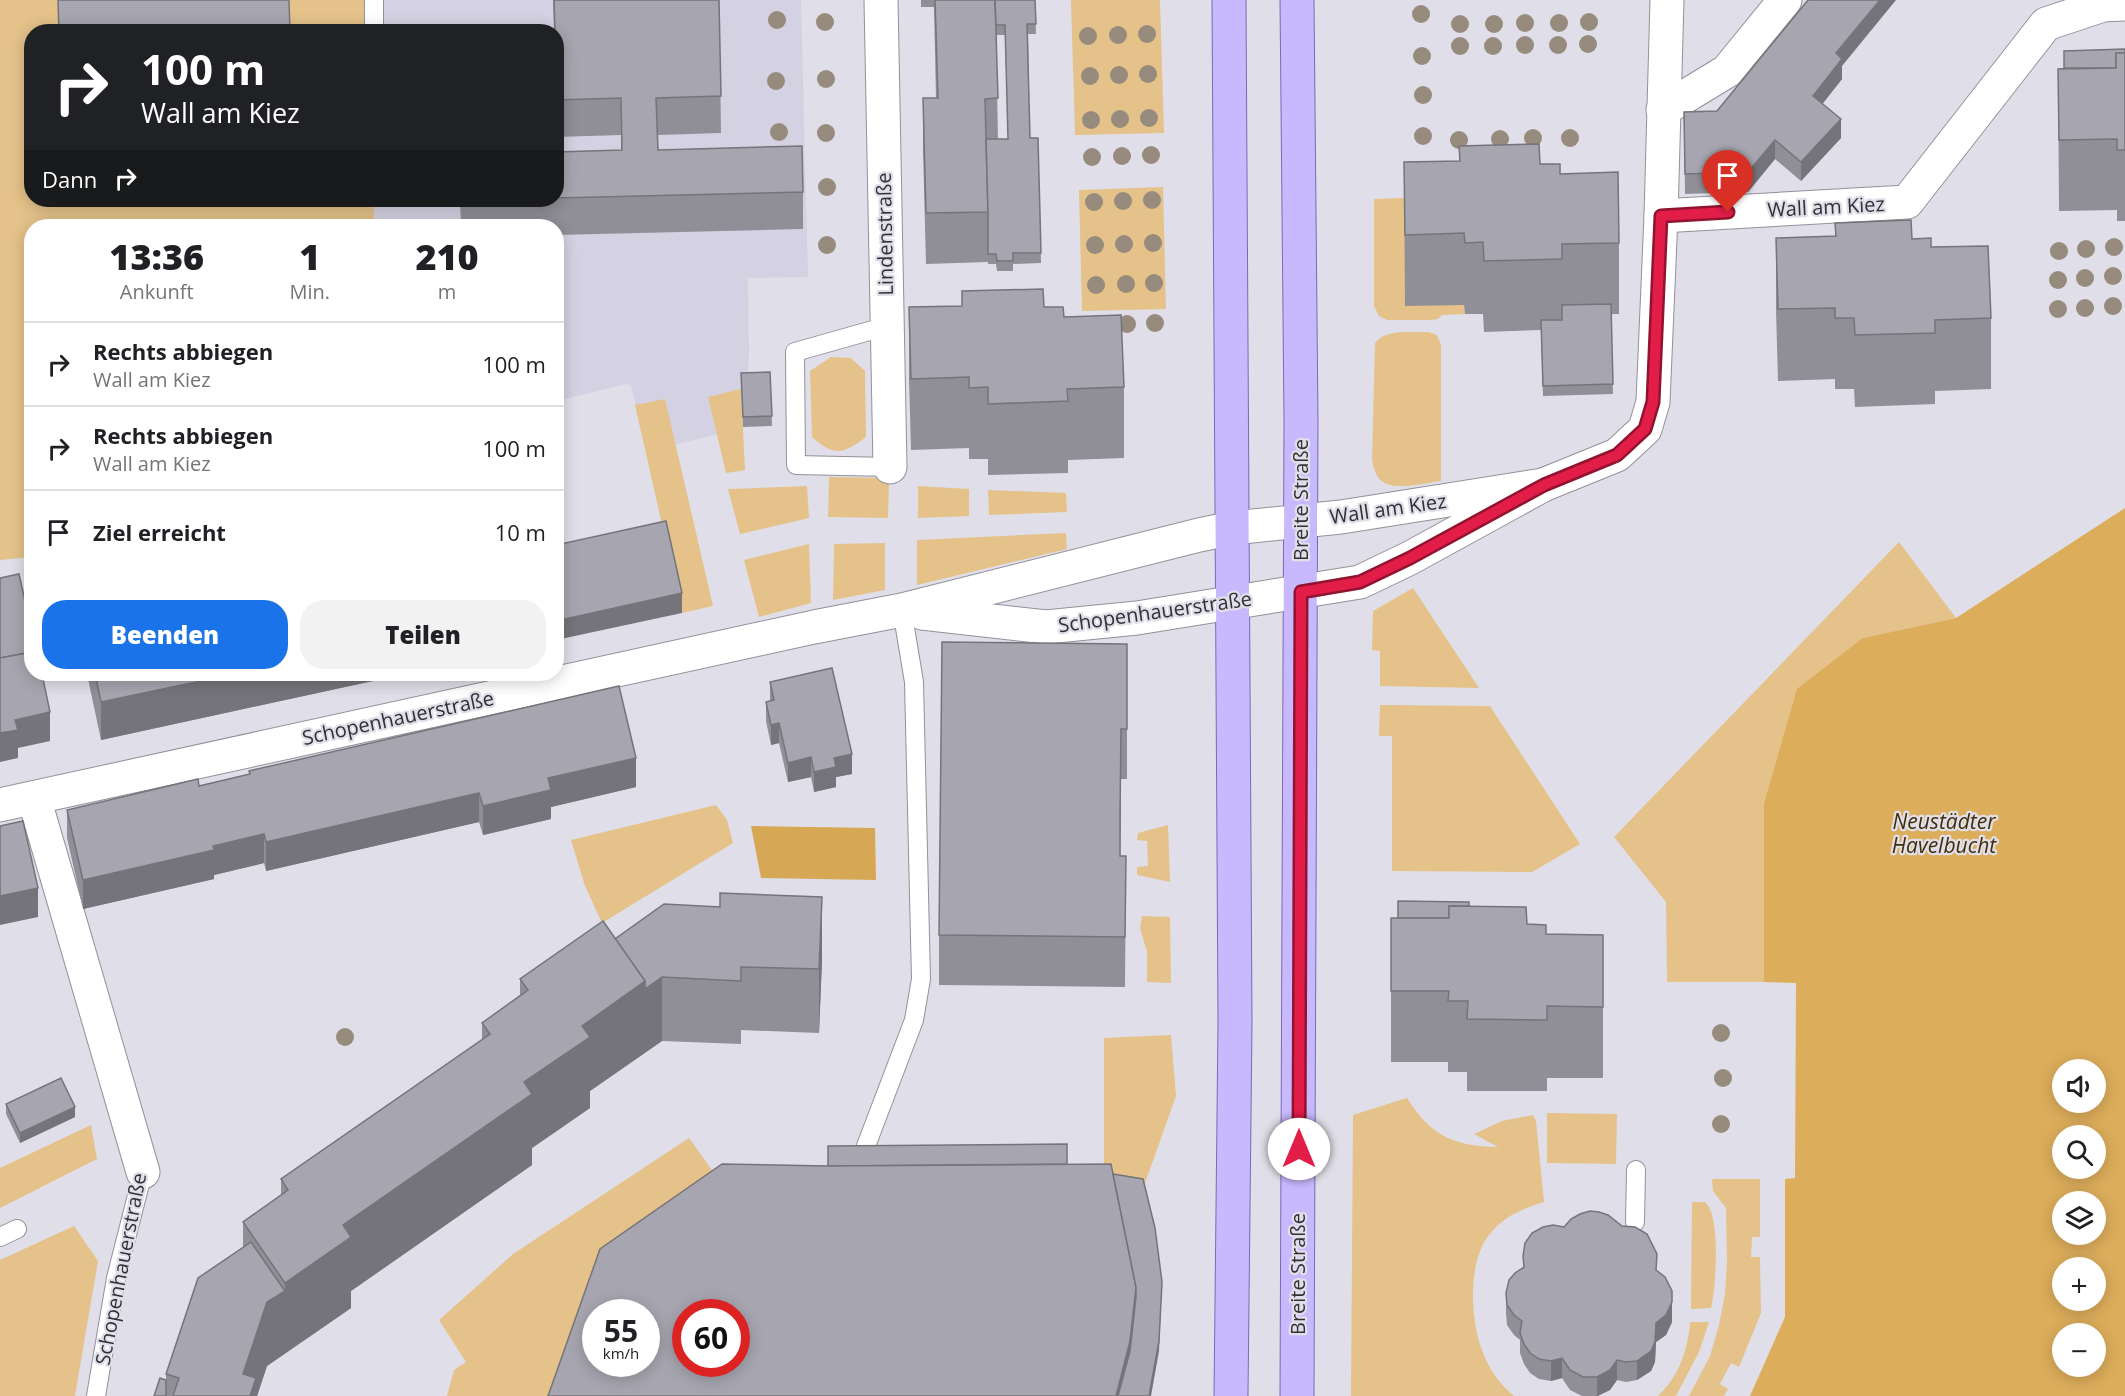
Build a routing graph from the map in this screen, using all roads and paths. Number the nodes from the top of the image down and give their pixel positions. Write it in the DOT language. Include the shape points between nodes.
graph roads {
  1 [pos="374,0"];
  2 [pos="881,0"];
  3 [pos="1229,0"];
  4 [pos="1297,0"];
  5 [pos="1667,0"];
  6 [pos="1785,0"];
  7 [pos="2125,4"];
  8 [pos="374,24"];
  9 [pos="1664,110"];
  10 [pos="1661,216"];
  11 [pos="887,326"];
  12 [pos="890,467"];
  13 [pos="1544,485"];
  14 [pos="1301,521"];
  15 [pos="1233,528"];
  16 [pos="1301,592"];
  17 [pos="1233,603"];
  18 [pos="902,610"];
  19 [pos="34,798"];
  20 [pos="0,805"];
  21 [pos="1636,1170"];
  22 [pos="143,1172"];
  23 [pos="850,1186"];
  24 [pos="1635,1222"];
  25 [pos="17,1229"];
  26 [pos="0,1237"];
  27 [pos="96,1396"];
  28 [pos="1231,1396"];
  29 [pos="1297,1396"];
  1 -- 8 [label="lane"];
  2 -- 11 [label="street, Lindenstraße"];
  3 -- 15 [label="main road"];
  4 -- 14 [label="main road, Breite Straße"];
  5 -- 9 [label="street"];
  6 -- 9 [label="street" via="1727,71"];
  7 -- 10 [label="street, Wall am Kiez" via="2103,5 2046,24 1908,202"];
  9 -- 10 [label="street"];
  10 -- 13 [label="street, Wall am Kiez" via="1653,402 1645,429 1617,455"];
  11 -- 12 [label="street, Lindenstraße"];
  11 -- 12 [label="lane" via="795,352 796,465"];
  13 -- 14 [label="street, Wall am Kiez"];
  13 -- 16 [label="street, Wall am Kiez" via="1360,582"];
  14 -- 15 [label="street, Wall am Kiez"];
  14 -- 16 [label="main road, Breite Straße"];
  15 -- 17 [label="main road"];
  15 -- 18 [label="street, Schopenhauerstraße"];
  16 -- 17 [label="street, Schopenhauerstraße"];
  16 -- 29 [label="main road, Breite Straße"];
  17 -- 18 [label="street, Schopenhauerstraße" via="1046,627"];
  17 -- 28 [label="main road"];
  18 -- 19 [label="street, Schopenhauerstraße"];
  18 -- 23 [label="lane" via="914,682 921,979 914,1020"];
  19 -- 20 [label="street, Schopenhauerstraße"];
  19 -- 22 [label="street, Schopenhauerstraße"];
  21 -- 24 [label="lane"];
  22 -- 27 [label="lane, Schopenhauerstraße" via="116,1278"];
  25 -- 26 [label="lane"];
}
